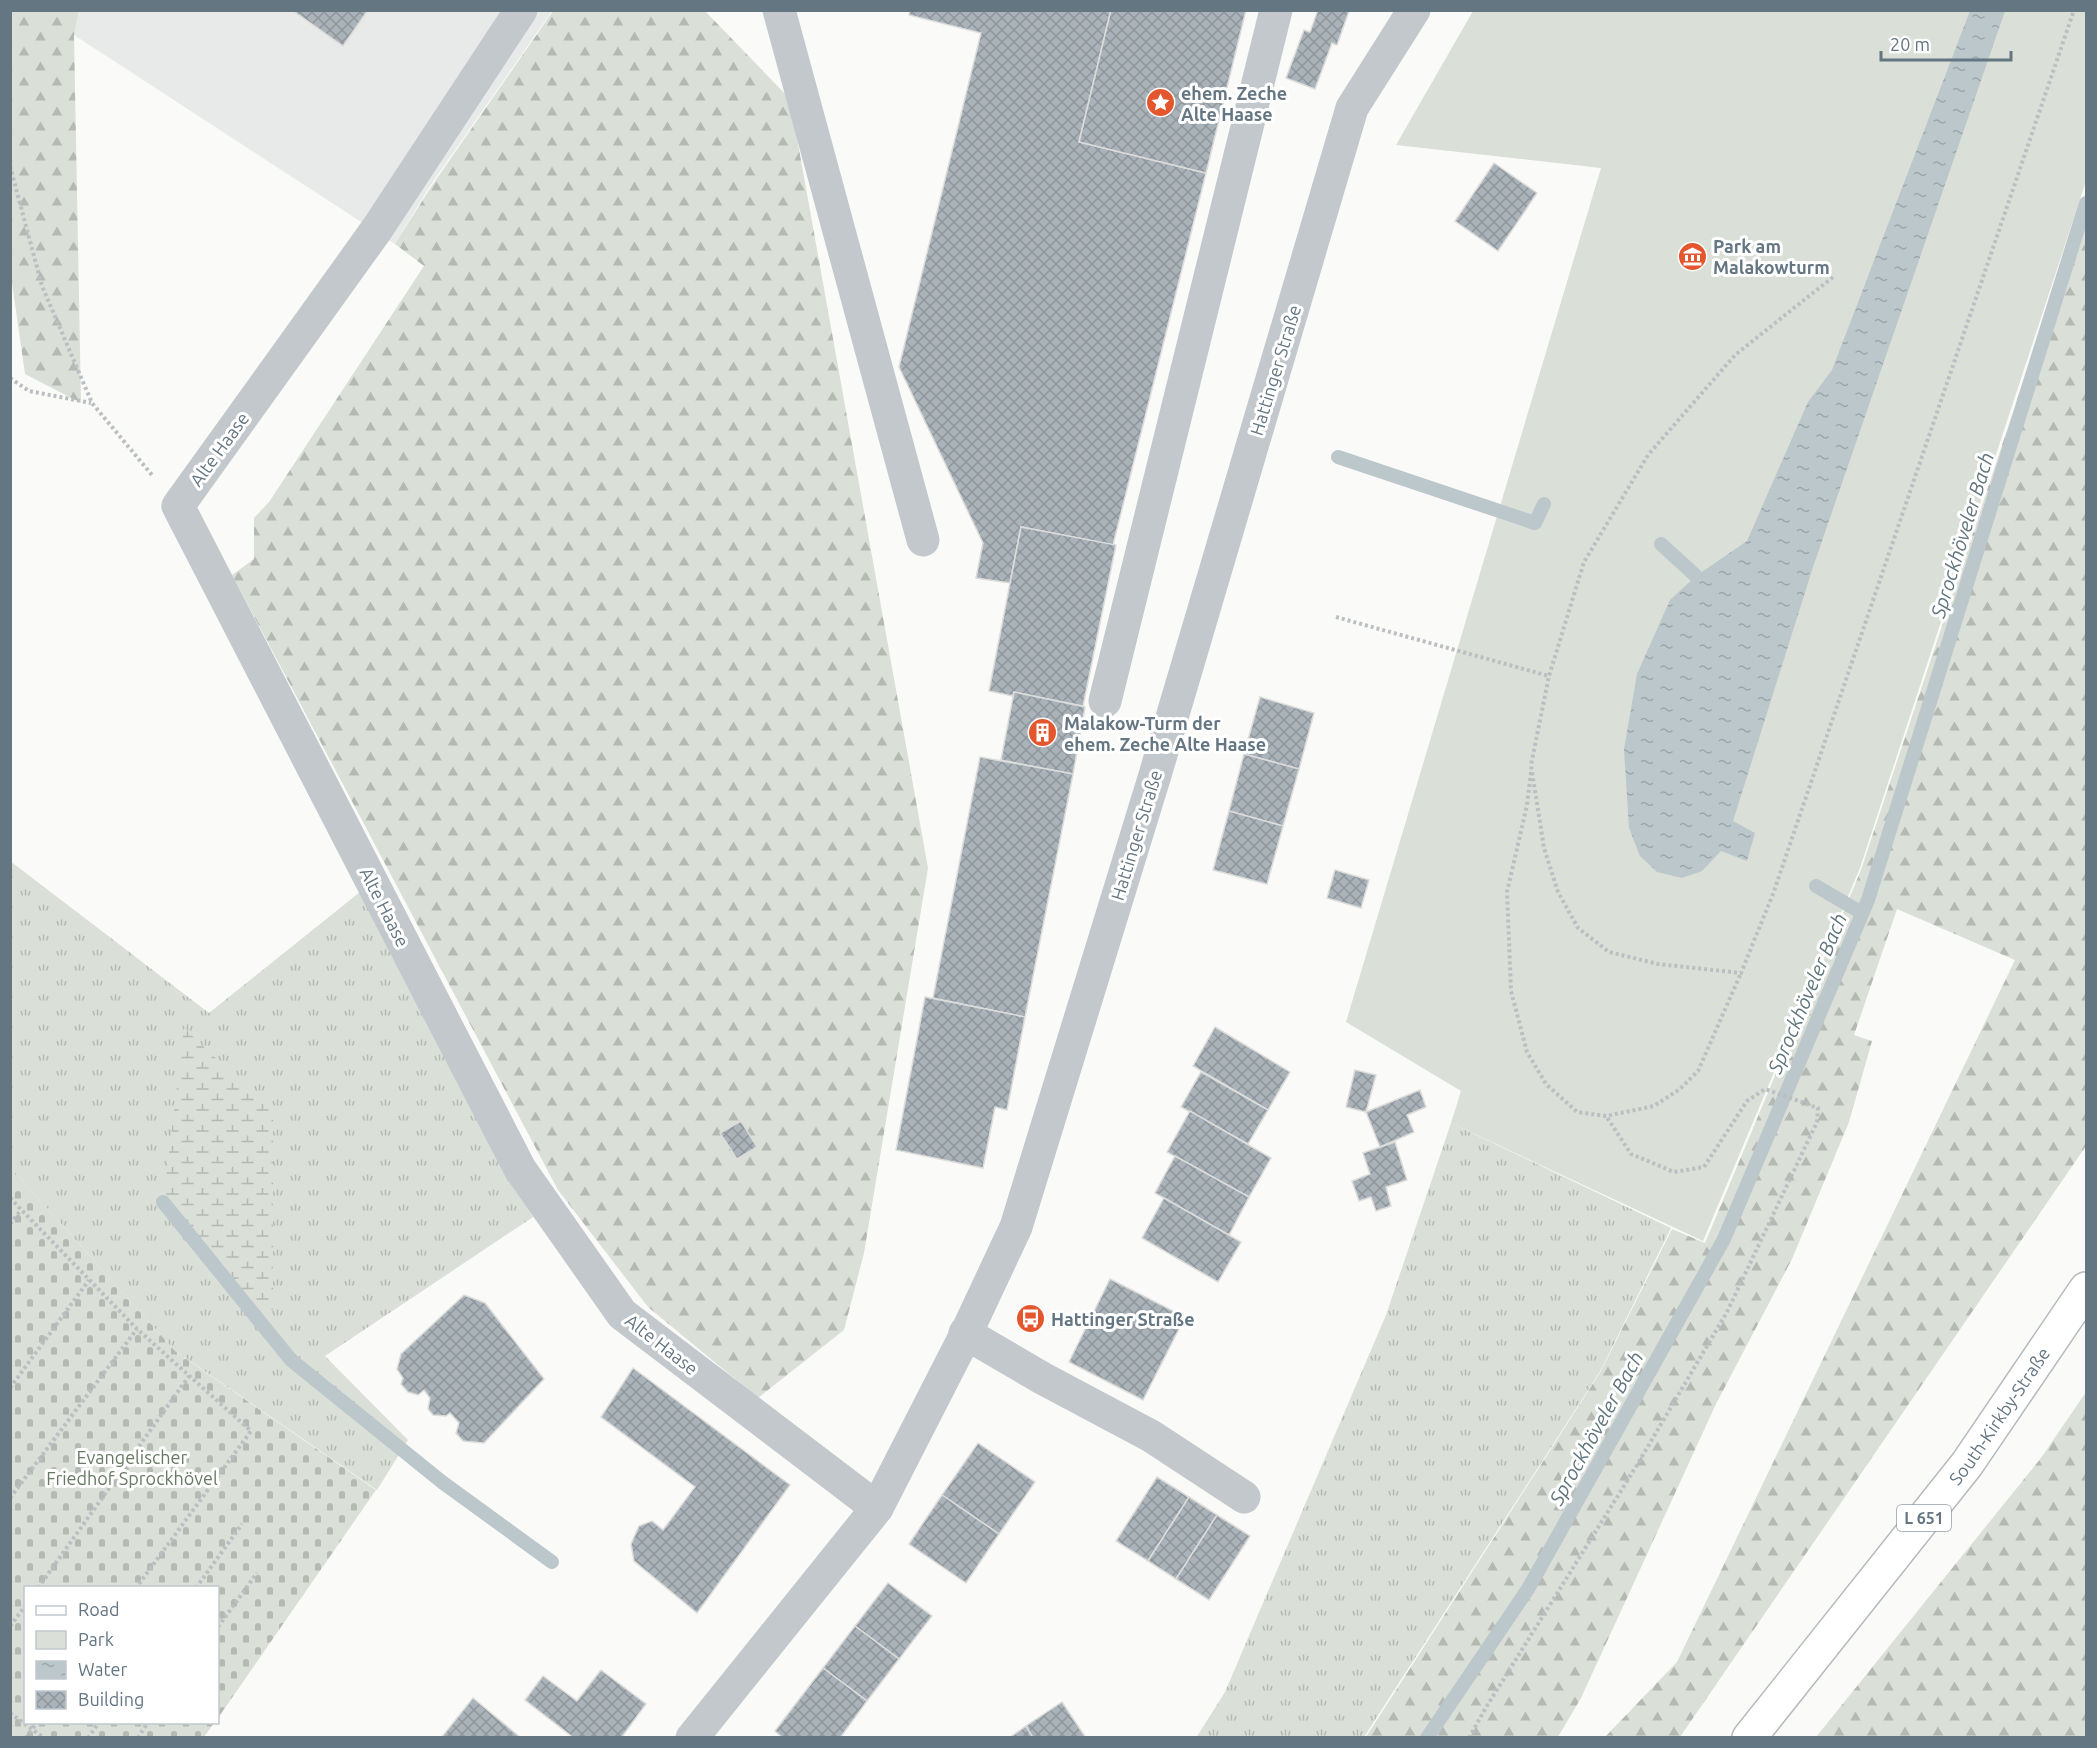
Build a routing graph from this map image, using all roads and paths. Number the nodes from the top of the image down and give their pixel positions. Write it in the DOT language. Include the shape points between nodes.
graph roads {
  1 [pos="521,10"];
  2 [pos="779,10"];
  3 [pos="1276,10"];
  4 [pos="1414,10"];
  5 [pos="2074,10"];
  6 [pos="10,166"];
  7 [pos="1833,277"];
  8 [pos="10,378"];
  9 [pos="92,403"];
  10 [pos="178,506"];
  11 [pos="923,540"];
  12 [pos="1336,617"];
  13 [pos="1549,676"];
  14 [pos="1105,701"];
  15 [pos="1531,765"];
  16 [pos="1741,973"];
  17 [pos="1606,1116"];
  18 [pos="10,1198"];
  19 [pos="21,1210"];
  20 [pos="10,1224"];
  21 [pos="89,1280"];
  22 [pos="2086,1289"];
  23 [pos="137,1329"];
  24 [pos="965,1333"];
  25 [pos="190,1376"];
  26 [pos="10,1388"];
  27 [pos="1245,1497"];
  28 [pos="10,1498"];
  29 [pos="877,1508"];
  30 [pos="242,1524"];
  31 [pos="257,1573"];
  32 [pos="39,1586"];
  33 [pos="137,1586"];
  34 [pos="197,1586"];
  35 [pos="24,1608"];
  36 [pos="10,1626"];
  37 [pos="219,1627"];
  38 [pos="10,1713"];
  39 [pos="24,1723"];
  40 [pos="25,1724"];
  41 [pos="36,1724"];
  42 [pos="98,1724"];
  43 [pos="147,1724"];
  44 [pos="32,1729"];
  45 [pos="26,1737"];
  46 [pos="44,1737"];
  47 [pos="88,1737"];
  48 [pos="138,1737"];
  49 [pos="692,1737"];
  50 [pos="1469,1737"];
  51 [pos="1749,1737"];
  1 -- 10 [label="street, Alte Haase" via="377,229"];
  2 -- 11 [label="street"];
  3 -- 14 [label="street"];
  4 -- 24 [label="street, Hattinger Straße" via="1352,108 1155,775 1016,1227"];
  5 -- 16 [label="path" via="1776,883"];
  6 -- 9 [label="path" via="42,286"];
  7 -- 13 [label="path" via="1735,354 1648,455 1584,562"];
  8 -- 9 [label="path" via="29,391"];
  9 -- 10 [label="path"];
  10 -- 29 [label="street, Alte Haase" via="520,1169 622,1314"];
  12 -- 13 [label="path"];
  13 -- 15 [label="path"];
  15 -- 16 [label="path" via="1544,848 1558,892 1578,928 1610,952 1658,964"];
  15 -- 17 [label="path" via="1527,805 1507,892 1511,991 1527,1052 1546,1084 1577,1112"];
  16 -- 17 [label="path" via="1698,1071 1654,1106"];
  17 -- 50 [label="path" via="1631,1154 1674,1172 1704,1167 1747,1101 1765,1089 1818,1108 1817,1122 1727,1312"];
  18 -- 19 [label="path"];
  19 -- 20 [label="path"];
  19 -- 21 [label="path"];
  21 -- 23 [label="path"];
  21 -- 26 [label="path"];
  22 -- 51 [label="main road, South-Kirkby-Straße / L 651" via="1966,1464"];
  23 -- 25 [label="path"];
  23 -- 28 [label="path"];
  24 -- 27 [label="street" via="1151,1436"];
  24 -- 29 [label="street, Hattinger Straße"];
  25 -- 32 [label="path"];
  25 -- 33 [label="path" via="251,1431"];
  29 -- 49 [label="street, Hattinger Straße"];
  30 -- 34 [label="path"];
  31 -- 37 [label="path"];
  35 -- 36 [label="path"];
  38 -- 39 [label="path"];
  40 -- 44 [label="path"];
  41 -- 44 [label="path"];
  42 -- 47 [label="path"];
  43 -- 48 [label="path"];
  44 -- 45 [label="path"];
  44 -- 46 [label="path"];
}
